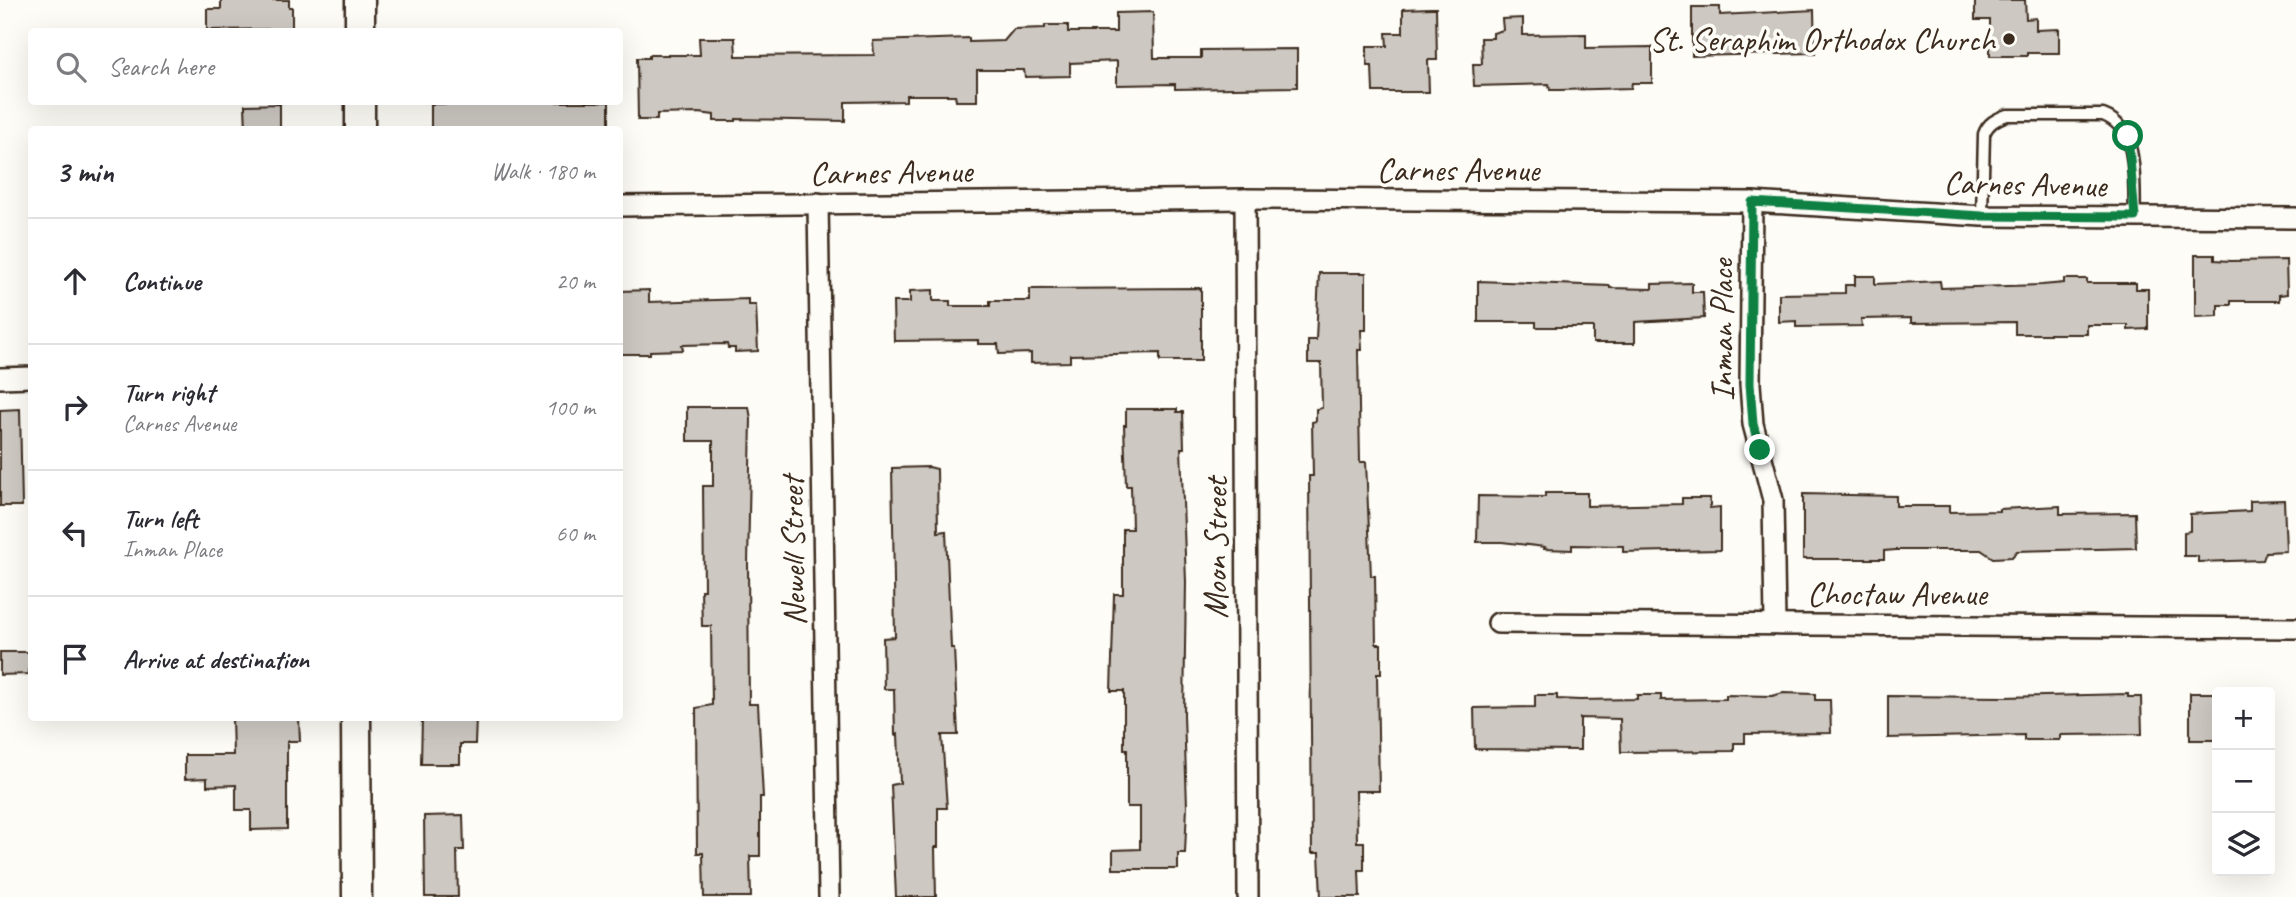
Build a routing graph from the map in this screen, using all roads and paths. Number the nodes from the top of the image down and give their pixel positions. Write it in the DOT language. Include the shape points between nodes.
graph roads {
  1 [pos="360,0"];
  2 [pos="360,28"];
  3 [pos="360,105"];
  4 [pos="360,126"];
  5 [pos="1245,200"];
  6 [pos="1752,202"];
  7 [pos="818,203"];
  8 [pos="623,206"];
  9 [pos="1982,216"];
  10 [pos="2135,217"];
  11 [pos="2296,218"];
  12 [pos="28,377"];
  13 [pos="0,378"];
  14 [pos="1498,623"];
  15 [pos="1775,624"];
  16 [pos="2296,628"];
  17 [pos="356,721"];
  18 [pos="357,897"];
  19 [pos="829,897"];
  20 [pos="1248,897"];
  1 -- 2 [label="main road"];
  3 -- 4 [label="main road"];
  5 -- 6 [label="street, Carnes Avenue"];
  5 -- 7 [label="street, Carnes Avenue"];
  5 -- 20 [label="street, Moon Street"];
  6 -- 9 [label="street, Carnes Avenue"];
  6 -- 15 [label="street, Inman Place" via="1750,384 1753,424 1773,500"];
  7 -- 8 [label="street, Carnes Avenue"];
  7 -- 19 [label="street, Newell Street"];
  9 -- 10 [label="street, Carnes Avenue"];
  9 -- 10 [label="lane" via="1986,127 2007,115 2090,115 2116,120 2128,136"];
  10 -- 11 [label="street, Carnes Avenue"];
  12 -- 13 [label="street"];
  14 -- 15 [label="street, Choctaw Avenue"];
  15 -- 16 [label="street, Choctaw Avenue"];
  17 -- 18 [label="main road"];
}
